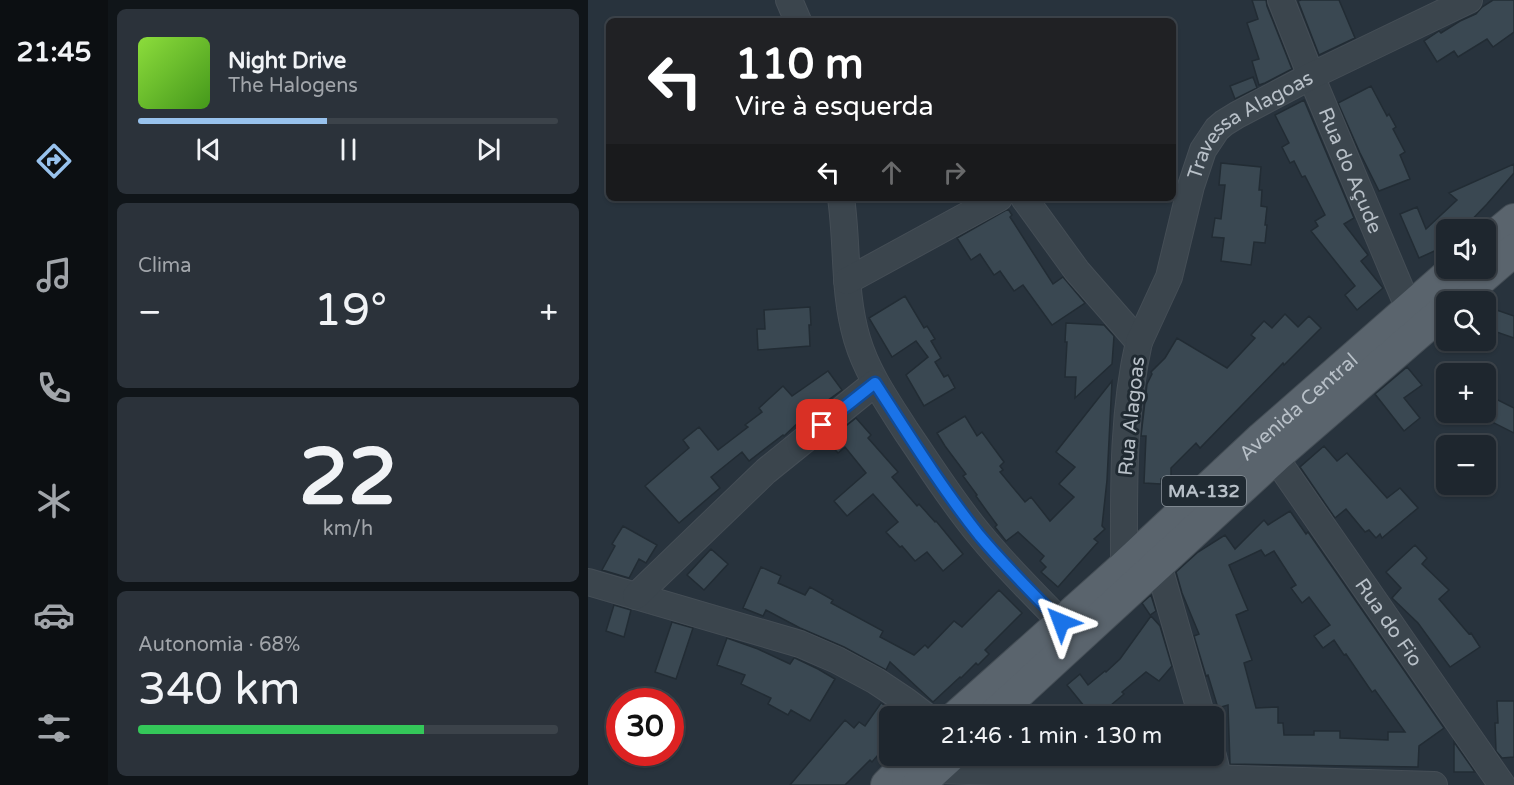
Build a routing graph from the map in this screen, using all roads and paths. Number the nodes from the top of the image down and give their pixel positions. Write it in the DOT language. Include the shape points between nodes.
graph roads {
  1 [pos="789,0"];
  2 [pos="1281,0"];
  3 [pos="1468,0"];
  4 [pos="797,18"];
  5 [pos="1311,76"];
  6 [pos="842,201"];
  7 [pos="993,201"];
  8 [pos="1026,201"];
  9 [pos="1514,220"];
  10 [pos="1496,235"];
  11 [pos="1514,250"];
  12 [pos="1443,279"];
  13 [pos="846,281"];
  14 [pos="1467,291"];
  15 [pos="1409,309"];
  16 [pos="1436,317"];
  17 [pos="1139,342"];
  18 [pos="875,383"];
  19 [pos="1269,447"];
  20 [pos="1158,564"];
  21 [pos="1124,567"];
  22 [pos="588,582"];
  23 [pos="636,596"];
  24 [pos="1061,622"];
  25 [pos="913,706"];
  26 [pos="968,706"];
  27 [pos="1004,706"];
  28 [pos="1199,706"];
  29 [pos="930,767"];
  30 [pos="1217,773"];
  31 [pos="887,785"];
  32 [pos="1434,785"];
  33 [pos="1502,785"];
  1 -- 4 [label="street"];
  2 -- 5 [label="street, Rua do Açude"];
  3 -- 5 [label="street, Travessa Alagoas"];
  5 -- 15 [label="street, Rua do Açude"];
  5 -- 17 [label="street, Travessa Alagoas" via="1236,115 1210,137 1191,186 1169,277"];
  6 -- 13 [label="street"];
  7 -- 13 [label="street"];
  8 -- 17 [label="street, Rua Alagoas" via="1077,271"];
  9 -- 10 [label="main road"];
  11 -- 14 [label="main road"];
  12 -- 15 [label="main road, Avenida Central / MA-132"];
  13 -- 18 [label="street" via="856,338"];
  15 -- 19 [label="main road, Avenida Central / MA-132"];
  16 -- 19 [label="main road, MA-132"];
  17 -- 21 [label="street, Rua Alagoas" via="1124,462"];
  18 -- 23 [label="street" via="766,471"];
  18 -- 24 [label="street" via="979,534"];
  19 -- 20 [label="main road, MA-132"];
  19 -- 21 [label="main road, Avenida Central / MA-132"];
  19 -- 33 [label="street, Rua do Fio"];
  20 -- 27 [label="main road, MA-132"];
  20 -- 28 [label="street"];
  21 -- 24 [label="main road, Avenida Central / MA-132"];
  22 -- 23 [label="street"];
  23 -- 25 [label="street" via="800,644 876,681"];
  24 -- 26 [label="main road, Avenida Central / MA-132"];
  29 -- 30 [label="street"];
  29 -- 31 [label="main road"];
  30 -- 32 [label="street"];
}
